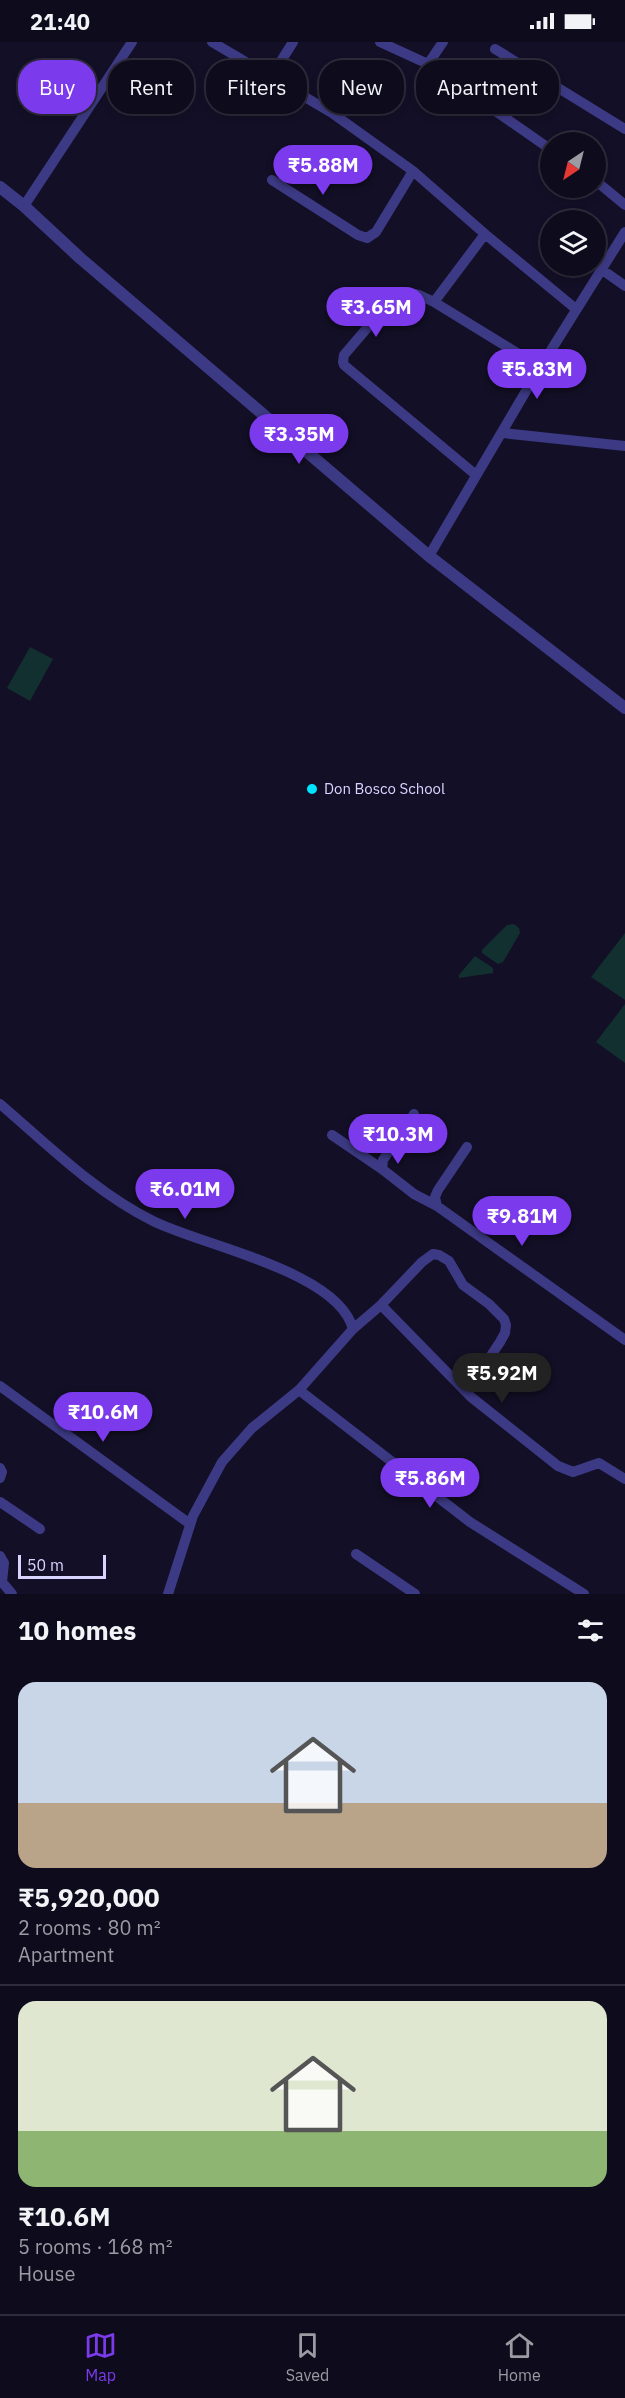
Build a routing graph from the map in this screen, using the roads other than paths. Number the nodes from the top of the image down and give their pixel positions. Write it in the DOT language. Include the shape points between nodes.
graph roads {
  1 [pos="132,42"];
  2 [pos="212,42"];
  3 [pos="293,42"];
  4 [pos="380,42"];
  5 [pos="443,42"];
  6 [pos="495,50"];
  7 [pos="242,60"];
  8 [pos="282,60"];
  9 [pos="419,60"];
  10 [pos="431,60"];
  11 [pos="307,98"];
  12 [pos="500,114"];
  13 [pos="625,129"];
  14 [pos="540,142"];
  15 [pos="413,171"];
  16 [pos="272,180"];
  17 [pos="0,187"];
  18 [pos="606,189"];
  19 [pos="625,205"];
  20 [pos="24,206"];
  21 [pos="625,232"];
  22 [pos="485,234"];
  23 [pos="606,262"];
  24 [pos="606,268"];
  25 [pos="606,270"];
  26 [pos="597,276"];
  27 [pos="625,278"];
  28 [pos="625,286"];
  29 [pos="434,302"];
  30 [pos="576,309"];
  31 [pos="540,368"];
  32 [pos="502,433"];
  33 [pos="625,446"];
  34 [pos="476,475"];
  35 [pos="429,556"];
  36 [pos="625,708"];
  37 [pos="0,1104"];
  38 [pos="414,1114"];
  39 [pos="332,1134"];
  40 [pos="467,1147"];
  41 [pos="382,1169"];
  42 [pos="437,1206"];
  43 [pos="381,1305"];
  44 [pos="353,1329"];
  45 [pos="625,1340"];
  46 [pos="0,1386"];
  47 [pos="299,1390"];
  48 [pos="467,1392"];
  49 [pos="0,1468"];
  50 [pos="0,1478"];
  51 [pos="625,1479"];
  52 [pos="0,1502"];
  53 [pos="190,1524"];
  54 [pos="40,1529"];
  55 [pos="356,1554"];
  56 [pos="0,1556"];
  57 [pos="1,1582"];
  58 [pos="12,1594"];
  59 [pos="168,1594"];
  60 [pos="415,1594"];
  61 [pos="584,1594"];
  1 -- 20 [label="street"];
  2 -- 7 [label="street"];
  3 -- 8 [label="street"];
  4 -- 9 [label="street"];
  5 -- 10 [label="street"];
  6 -- 13 [label="street"];
  11 -- 15 [label="street"];
  12 -- 14 [label="street"];
  15 -- 16 [label="street" via="376,232 367,238"];
  15 -- 22 [label="street"];
  17 -- 20 [label="street"];
  18 -- 19 [label="street"];
  20 -- 35 [label="street"];
  21 -- 23 [label="street"];
  22 -- 29 [label="street"];
  22 -- 30 [label="street"];
  24 -- 27 [label="street"];
  25 -- 28 [label="street"];
  26 -- 30 [label="street"];
  29 -- 31 [label="street"];
  29 -- 34 [label="street" via="409,293 398,295 376,315 344,355 343,362"];
  30 -- 31 [label="street"];
  31 -- 32 [label="street"];
  32 -- 33 [label="street"];
  32 -- 34 [label="street"];
  34 -- 35 [label="street"];
  35 -- 36 [label="street"];
  37 -- 44 [label="street" via="125,1206 190,1237 296,1275 339,1304"];
  38 -- 41 [label="street" via="383,1160"];
  39 -- 41 [label="street"];
  40 -- 42 [label="street" via="438,1190"];
  41 -- 42 [label="street"];
  42 -- 45 [label="street"];
  43 -- 44 [label="street"];
  43 -- 48 [label="street"];
  43 -- 48 [label="street" via="428,1257 439,1255 449,1261 463,1285 489,1304 507,1325 506,1333"];
  44 -- 47 [label="street"];
  46 -- 53 [label="street"];
  47 -- 53 [label="street" via="237,1443 204,1491"];
  47 -- 61 [label="street" via="470,1522"];
  48 -- 51 [label="street" via="515,1434 567,1470 573,1472 598,1463"];
  49 -- 50 [label="street"];
  52 -- 54 [label="street"];
  53 -- 59 [label="street"];
  55 -- 60 [label="street"];
  56 -- 57 [label="street" via="4,1563"];
  57 -- 58 [label="street"];
}
